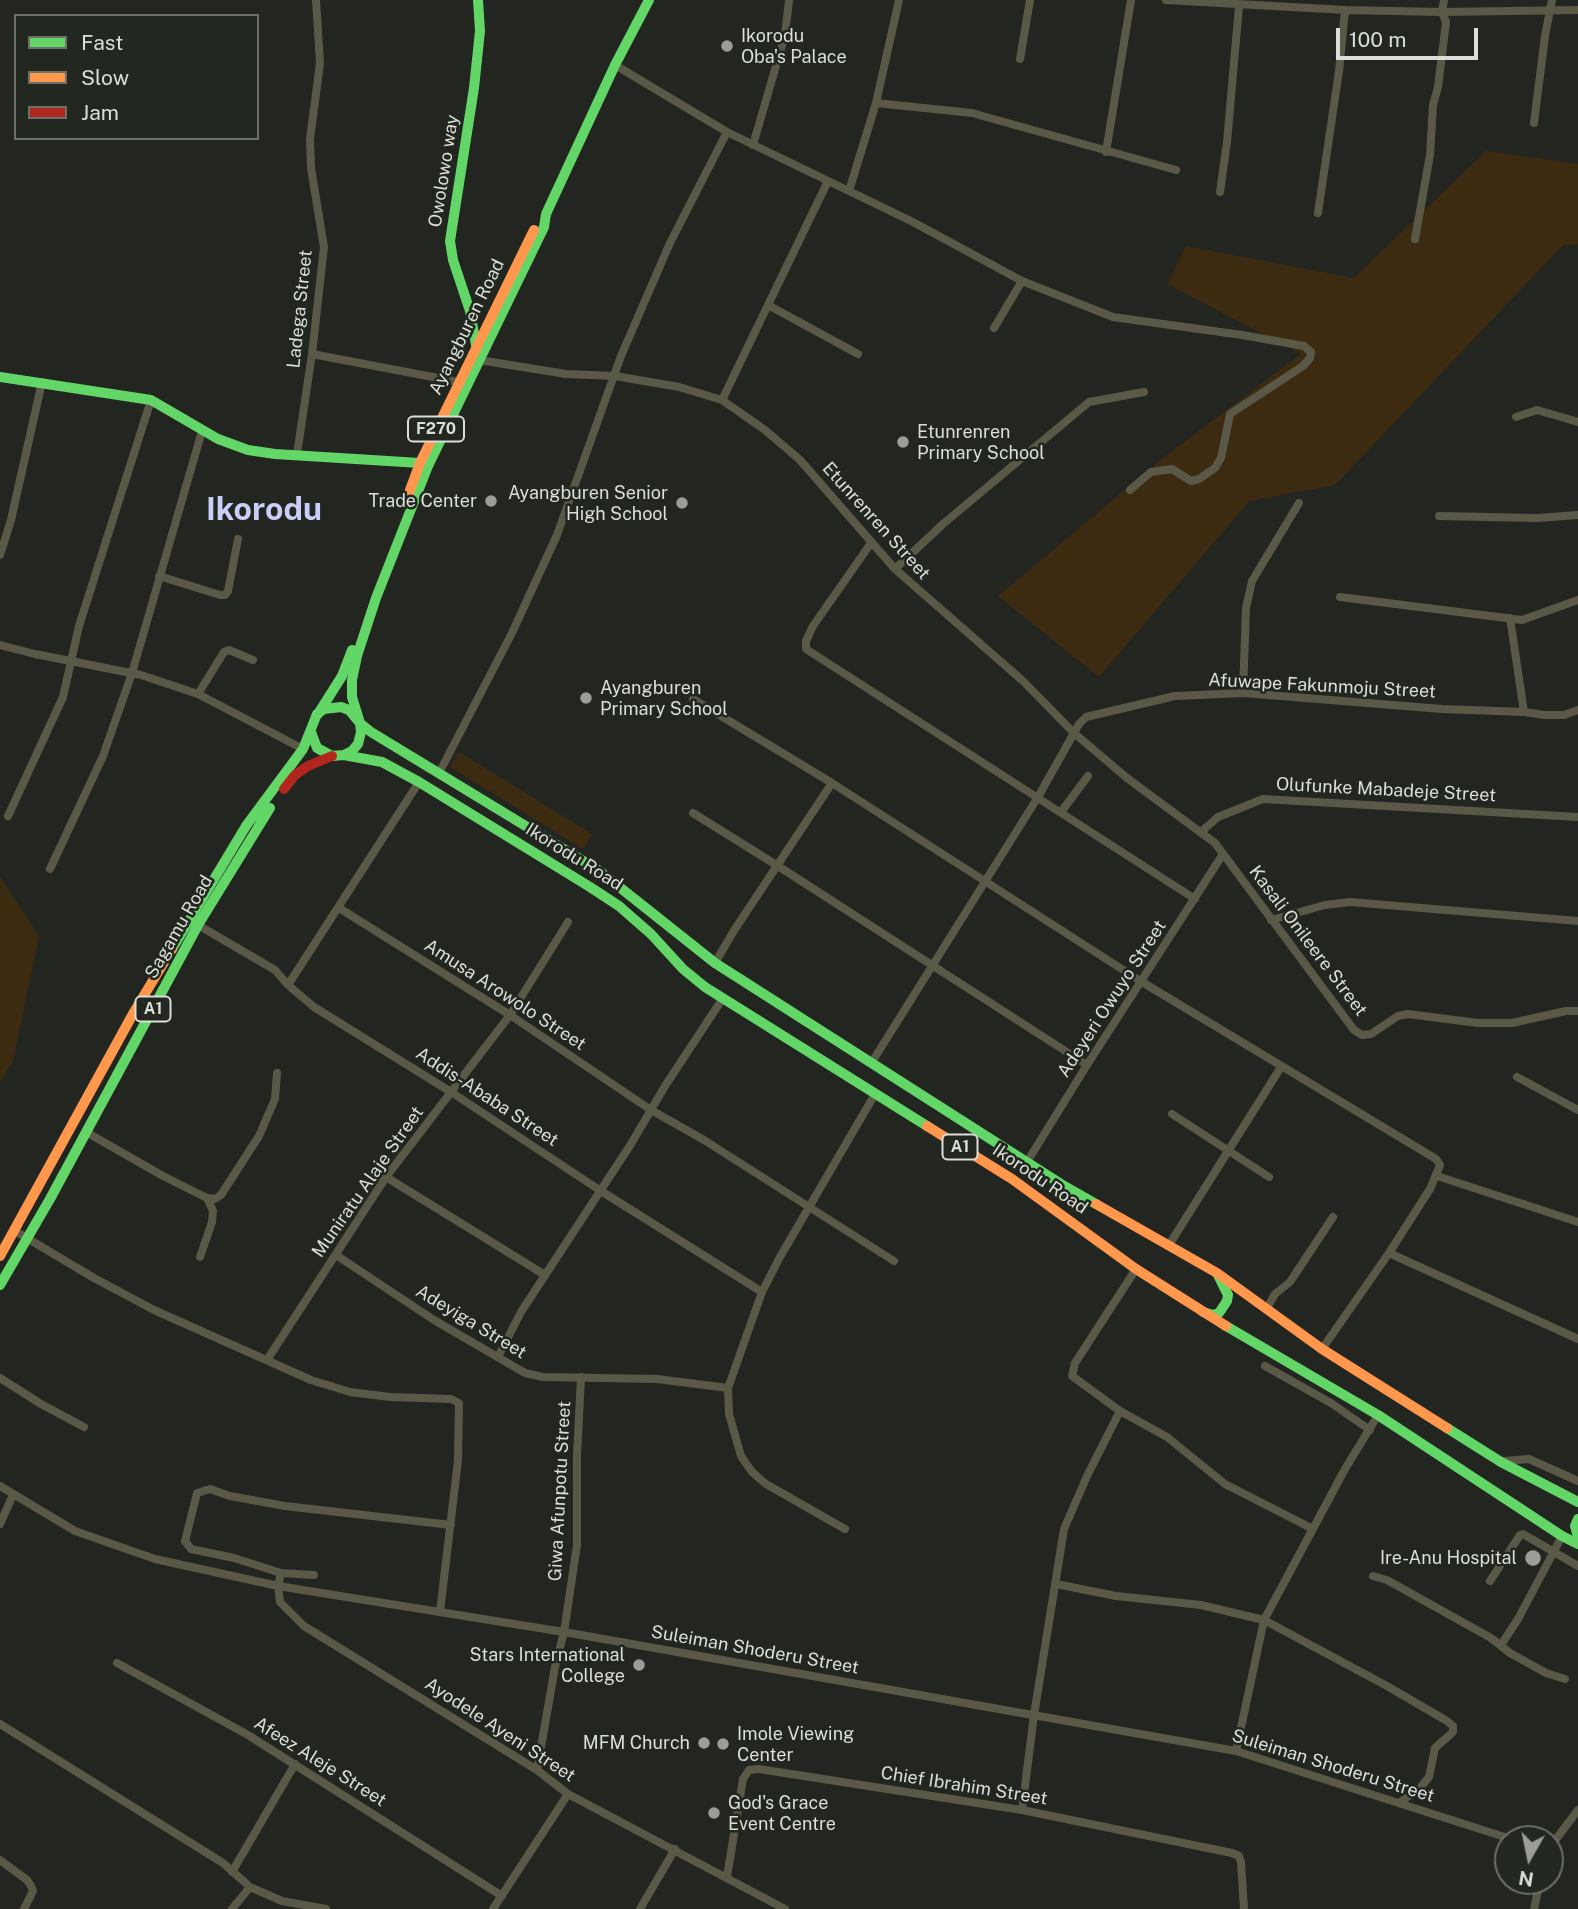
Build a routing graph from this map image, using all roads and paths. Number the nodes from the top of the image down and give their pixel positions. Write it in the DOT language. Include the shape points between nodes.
graph roads {
  1 [pos="316,0"];
  2 [pos="478,0"];
  3 [pos="649,0"];
  4 [pos="789,0"];
  5 [pos="900,0"];
  6 [pos="1030,0"];
  7 [pos="1131,0"];
  8 [pos="1166,0"];
  9 [pos="1335,0"];
  10 [pos="1444,0"];
  11 [pos="1552,0"];
  12 [pos="1236,3"];
  13 [pos="1332,9"];
  14 [pos="1345,10"];
  15 [pos="1578,10"];
  16 [pos="1550,11"];
  17 [pos="1443,12"];
  18 [pos="1020,59"];
  19 [pos="615,65"];
  20 [pos="876,103"];
  21 [pos="1534,123"];
  22 [pos="727,132"];
  23 [pos="753,145"];
  24 [pos="1106,152"];
  25 [pos="1176,170"];
  26 [pos="828,181"];
  27 [pos="849,191"];
  28 [pos="1220,192"];
  29 [pos="1318,213"];
  30 [pos="546,214"];
  31 [pos="1415,239"];
  32 [pos="1022,281"];
  33 [pos="768,305"];
  34 [pos="994,328"];
  35 [pos="476,345"];
  36 [pos="312,354"];
  37 [pos="858,355"];
  38 [pos="479,360"];
  39 [pos="615,376"];
  40 [pos="0,377"];
  41 [pos="43,382"];
  42 [pos="458,382"];
  43 [pos="1144,392"];
  44 [pos="151,400"];
  45 [pos="722,400"];
  46 [pos="1516,417"];
  47 [pos="1578,422"];
  48 [pos="202,431"];
  49 [pos="297,454"];
  50 [pos="420,463"];
  51 [pos="1130,490"];
  52 [pos="1299,503"];
  53 [pos="1578,515"];
  54 [pos="1439,516"];
  55 [pos="238,540"];
  56 [pos="871,543"];
  57 [pos="0,555"];
  58 [pos="895,569"];
  59 [pos="159,576"];
  60 [pos="1340,597"];
  61 [pos="1578,600"];
  62 [pos="1510,618"];
  63 [pos="0,645"];
  64 [pos="354,655"];
  65 [pos="253,660"];
  66 [pos="72,662"];
  67 [pos="132,673"];
  68 [pos="198,694"];
  69 [pos="1243,694"];
  70 [pos="693,699"];
  71 [pos="1578,710"];
  72 [pos="1524,712"];
  73 [pos="317,714"];
  74 [pos="360,723"];
  75 [pos="311,732"];
  76 [pos="1074,733"];
  77 [pos="303,748"];
  78 [pos="338,756"];
  79 [pos="439,773"];
  80 [pos="1088,776"];
  81 [pos="419,782"];
  82 [pos="832,783"];
  83 [pos="1038,797"];
  84 [pos="1061,812"];
  85 [pos="693,813"];
  86 [pos="8,816"];
  87 [pos="1578,817"];
  88 [pos="1201,832"];
  89 [pos="1223,854"];
  90 [pos="778,866"];
  91 [pos="50,869"];
  92 [pos="985,882"];
  93 [pos="1195,900"];
  94 [pos="339,908"];
  95 [pos="1271,920"];
  96 [pos="1578,921"];
  97 [pos="568,922"];
  98 [pos="198,925"];
  99 [pos="715,963"];
  100 [pos="933,965"];
  101 [pos="1142,982"];
  102 [pos="288,985"];
  103 [pos="723,998"];
  104 [pos="1578,1011"];
  105 [pos="510,1015"];
  106 [pos="122,1033"];
  107 [pos="135,1042"];
  108 [pos="872,1062"];
  109 [pos="1087,1065"];
  110 [pos="1281,1067"];
  111 [pos="278,1073"];
  112 [pos="1517,1077"];
  113 [pos="451,1092"];
  114 [pos="875,1094"];
  115 [pos="651,1110"];
  116 [pos="1578,1110"];
  117 [pos="1172,1114"];
  118 [pos="86,1132"];
  119 [pos="1228,1150"];
  120 [pos="1027,1162"];
  121 [pos="1437,1176"];
  122 [pos="386,1177"];
  123 [pos="1269,1177"];
  124 [pos="601,1191"];
  125 [pos="207,1198"];
  126 [pos="807,1208"];
  127 [pos="1333,1217"];
  128 [pos="1578,1222"];
  129 [pos="15,1231"];
  130 [pos="28,1238"];
  131 [pos="1169,1245"];
  132 [pos="1389,1253"];
  133 [pos="336,1255"];
  134 [pos="0,1256"];
  135 [pos="200,1258"];
  136 [pos="894,1261"];
  137 [pos="1136,1269"];
  138 [pos="1217,1273"];
  139 [pos="545,1275"];
  140 [pos="0,1285"];
  141 [pos="762,1293"];
  142 [pos="1267,1308"];
  143 [pos="1201,1312"];
  144 [pos="1578,1339"];
  145 [pos="1322,1349"];
  146 [pos="498,1357"];
  147 [pos="267,1360"];
  148 [pos="1265,1366"];
  149 [pos="581,1377"];
  150 [pos="0,1378"];
  151 [pos="728,1388"];
  152 [pos="1120,1411"];
  153 [pos="1378,1415"];
  154 [pos="84,1427"];
  155 [pos="1370,1430"];
  156 [pos="1501,1462"];
  157 [pos="1578,1481"];
  158 [pos="0,1486"];
  159 [pos="13,1495"];
  160 [pos="1578,1502"];
  161 [pos="1578,1519"];
  162 [pos="0,1524"];
  163 [pos="451,1525"];
  164 [pos="845,1528"];
  165 [pos="1313,1529"];
  166 [pos="1562,1536"];
  167 [pos="1578,1536"];
  168 [pos="1578,1544"];
  169 [pos="1553,1552"];
  170 [pos="1578,1566"];
  171 [pos="281,1573"];
  172 [pos="314,1575"];
  173 [pos="1373,1576"];
  174 [pos="1490,1581"];
  175 [pos="1056,1584"];
  176 [pos="278,1586"];
  177 [pos="440,1612"];
  178 [pos="1264,1620"];
  179 [pos="564,1632"];
  180 [pos="1501,1645"];
  181 [pos="117,1663"];
  182 [pos="1565,1679"];
  183 [pos="1034,1715"];
  184 [pos="0,1724"];
  185 [pos="1236,1751"];
  186 [pos="295,1764"];
  187 [pos="537,1770"];
  188 [pos="568,1794"];
  189 [pos="1399,1802"];
  190 [pos="1021,1810"];
  191 [pos="1578,1810"];
  192 [pos="1564,1828"];
  193 [pos="1494,1833"];
  194 [pos="675,1849"];
  195 [pos="0,1860"];
  196 [pos="232,1872"];
  197 [pos="727,1877"];
  198 [pos="250,1887"];
  199 [pos="502,1896"];
  200 [pos="24,1909"];
  201 [pos="232,1909"];
  202 [pos="326,1909"];
  203 [pos="493,1909"];
  204 [pos="640,1909"];
  205 [pos="785,1909"];
  206 [pos="1244,1909"];
  1 -- 36 [label="street, Ladega Street" via="320,63 310,139 324,247"];
  2 -- 35 [label="main road, Owolowo way" via="474,88 450,241"];
  3 -- 19 [label="main road, Ayangburen Road / F270"];
  4 -- 23 [label="street" via="785,35"];
  5 -- 20 [label="street"];
  6 -- 18 [label="street"];
  7 -- 24 [label="street"];
  8 -- 12 [label="street"];
  9 -- 13 [label="street"];
  10 -- 17 [label="street"];
  11 -- 16 [label="street"];
  12 -- 13 [label="street"];
  12 -- 28 [label="street"];
  13 -- 14 [label="street"];
  14 -- 17 [label="street"];
  14 -- 29 [label="street"];
  15 -- 16 [label="street"];
  16 -- 17 [label="street"];
  16 -- 21 [label="street"];
  17 -- 31 [label="street" via="1446,22 1430,155"];
  19 -- 22 [label="street"];
  19 -- 30 [label="main road, Ayangburen Road / F270"];
  20 -- 24 [label="street" via="972,113"];
  20 -- 27 [label="street"];
  22 -- 23 [label="street"];
  22 -- 39 [label="street" via="670,243"];
  23 -- 26 [label="street"];
  24 -- 25 [label="street"];
  26 -- 27 [label="street"];
  26 -- 33 [label="street"];
  27 -- 32 [label="street"];
  30 -- 35 [label="main road, Ayangburen Road / F270" via="536,225"];
  30 -- 38 [label="main road, Ayangburen Road / F270" via="544,227"];
  32 -- 34 [label="street"];
  32 -- 51 [label="street" via="1113,317 1242,335 1304,346 1311,352 1303,366 1230,414 1215,468 1191,481 1172,469 1151,472"];
  33 -- 37 [label="street"];
  33 -- 45 [label="street"];
  35 -- 42 [label="main road, Ayangburen Road / F270"];
  36 -- 42 [label="street"];
  36 -- 49 [label="street, Ladega Street"];
  38 -- 39 [label="street, Etunrenren Street" via="566,374"];
  38 -- 64 [label="main road, Ayangburen Road / F270" via="429,466"];
  39 -- 45 [label="street, Etunrenren Street"];
  39 -- 79 [label="street" via="557,535"];
  40 -- 41 [label="main road"];
  41 -- 44 [label="main road"];
  41 -- 57 [label="street"];
  42 -- 50 [label="main road, Ayangburen Road / F270"];
  43 -- 58 [label="street" via="1089,402"];
  44 -- 48 [label="main road"];
  44 -- 66 [label="street"];
  45 -- 56 [label="street, Etunrenren Street" via="800,460"];
  46 -- 47 [label="street" via="1537,410"];
  48 -- 49 [label="main road" via="248,450"];
  48 -- 59 [label="street"];
  49 -- 50 [label="main road"];
  50 -- 64 [label="main road, Ayangburen Road / F270" via="369,596"];
  52 -- 69 [label="street" via="1252,581 1246,608"];
  53 -- 54 [label="street"];
  55 -- 59 [label="street" via="225,594"];
  56 -- 58 [label="street, Etunrenren Street"];
  56 -- 83 [label="street" via="813,626 806,649"];
  58 -- 76 [label="street, Etunrenren Street" via="1023,681"];
  59 -- 67 [label="street"];
  60 -- 62 [label="street"];
  61 -- 62 [label="street" via="1535,617"];
  62 -- 72 [label="street"];
  63 -- 66 [label="street"];
  64 -- 73 [label="main road, F270"];
  64 -- 74 [label="main road, F270" via="352,698"];
  65 -- 68 [label="street" via="224,652"];
  66 -- 67 [label="street"];
  66 -- 86 [label="street" via="63,696"];
  67 -- 68 [label="street"];
  67 -- 91 [label="street" via="103,756"];
  68 -- 77 [label="street"];
  69 -- 72 [label="street, Afuwape Fakunmoju Street"];
  69 -- 76 [label="street, Afuwape Fakunmoju Street" via="1175,696 1118,708 1086,717"];
  70 -- 82 [label="street"];
  71 -- 72 [label="street, Afuwape Fakunmoju Street" via="1564,715"];
  73 -- 74 [label="main road" via="341,707"];
  73 -- 75 [label="main road"];
  74 -- 78 [label="main road" via="358,744"];
  74 -- 79 [label="main road, Ikorodu Road / A1"];
  75 -- 77 [label="main road, Sagamu Road / A1"];
  75 -- 78 [label="main road" via="317,748"];
  76 -- 83 [label="street"];
  76 -- 88 [label="street, Etunrenren Street"];
  77 -- 106 [label="main road, Sagamu Road / A1" via="246,826"];
  78 -- 81 [label="main road, Ikorodu Road / A1" via="382,762"];
  78 -- 98 [label="main road, Sagamu Road / A1" via="322,759 295,775 278,795"];
  79 -- 99 [label="main road, Ikorodu Road / A1" via="598,870"];
  80 -- 84 [label="street"];
  81 -- 94 [label="street"];
  81 -- 103 [label="main road, Ikorodu Road / A1" via="619,906 683,969"];
  82 -- 90 [label="street"];
  82 -- 92 [label="street"];
  83 -- 84 [label="street"];
  83 -- 92 [label="street"];
  84 -- 93 [label="street"];
  85 -- 90 [label="street"];
  87 -- 88 [label="street, Olufunke Mabadeje Street" via="1263,799 1218,817"];
  88 -- 89 [label="street, Etunrenren Street"];
  89 -- 93 [label="street, Adeyeri Owuyo Street"];
  89 -- 95 [label="street, Kasali Onileere Street"];
  90 -- 99 [label="street"];
  90 -- 100 [label="street"];
  92 -- 100 [label="street"];
  92 -- 101 [label="street"];
  93 -- 101 [label="street, Adeyeri Owuyo Street"];
  94 -- 102 [label="street"];
  94 -- 105 [label="street, Amusa Arowolo Street"];
  95 -- 96 [label="street" via="1350,902"];
  95 -- 104 [label="street, Kasali Onileere Street" via="1362,1035 1408,1014 1512,1023"];
  97 -- 105 [label="street, Muniratu Alaje Street"];
  98 -- 102 [label="street, Addis-Ababa Street" via="275,970"];
  98 -- 107 [label="main road, Sagamu Road / A1"];
  99 -- 108 [label="main road, Ikorodu Road / A1"];
  100 -- 108 [label="street"];
  100 -- 109 [label="street"];
  101 -- 109 [label="street, Adeyeri Owuyo Street"];
  101 -- 110 [label="street"];
  102 -- 113 [label="street, Addis-Ababa Street" via="314,1007"];
  103 -- 114 [label="main road, Ikorodu Road / A1"];
  103 -- 115 [label="street"];
  105 -- 113 [label="street, Muniratu Alaje Street"];
  105 -- 115 [label="street, Amusa Arowolo Street"];
  106 -- 107 [label="main road"];
  106 -- 129 [label="main road, Sagamu Road / A1"];
  107 -- 118 [label="main road, Sagamu Road / A1"];
  108 -- 120 [label="main road, Ikorodu Road / A1"];
  109 -- 120 [label="street, Adeyeri Owuyo Street"];
  110 -- 119 [label="street"];
  110 -- 121 [label="street" via="1436,1158 1440,1165"];
  111 -- 125 [label="street" via="275,1099 252,1149 221,1195"];
  112 -- 116 [label="street"];
  113 -- 122 [label="street, Muniratu Alaje Street"];
  113 -- 124 [label="street, Addis-Ababa Street"];
  114 -- 126 [label="street"];
  114 -- 137 [label="main road, Ikorodu Road / A1" via="1019,1184"];
  115 -- 124 [label="street"];
  115 -- 126 [label="street, Amusa Arowolo Street"];
  117 -- 119 [label="street"];
  118 -- 125 [label="street"];
  118 -- 130 [label="main road, Sagamu Road / A1"];
  119 -- 123 [label="street"];
  119 -- 131 [label="street"];
  120 -- 131 [label="main road, Ikorodu Road / A1"];
  121 -- 128 [label="street"];
  121 -- 132 [label="street"];
  122 -- 133 [label="street, Muniratu Alaje Street"];
  122 -- 139 [label="street"];
  124 -- 139 [label="street"];
  124 -- 141 [label="street, Addis-Ababa Street"];
  125 -- 135 [label="street" via="212,1222"];
  126 -- 136 [label="street, Amusa Arowolo Street"];
  126 -- 141 [label="street"];
  127 -- 142 [label="street"];
  129 -- 130 [label="street"];
  129 -- 134 [label="main road, Sagamu Road / A1"];
  130 -- 140 [label="main road, Sagamu Road / A1"];
  130 -- 147 [label="street" via="132,1299"];
  131 -- 138 [label="main road, Ikorodu Road / A1"];
  132 -- 144 [label="street"];
  132 -- 145 [label="street"];
  133 -- 146 [label="street, Adeyiga Street"];
  133 -- 147 [label="street, Muniratu Alaje Street"];
  137 -- 143 [label="main road, Ikorodu Road / A1"];
  137 -- 152 [label="street" via="1072,1370 1072,1376"];
  138 -- 142 [label="main road, Ikorodu Road / A1"];
  138 -- 143 [label="main road" via="1228,1295 1226,1303 1219,1313"];
  139 -- 146 [label="street"];
  141 -- 151 [label="street"];
  142 -- 145 [label="main road, Ikorodu Road / A1"];
  143 -- 153 [label="main road, Ikorodu Road / A1"];
  145 -- 156 [label="main road, Ikorodu Road / A1"];
  146 -- 149 [label="street, Adeyiga Street" via="525,1373"];
  147 -- 163 [label="street" via="350,1392 459,1403"];
  148 -- 155 [label="street"];
  149 -- 151 [label="street, Adeyiga Street" via="657,1379"];
  149 -- 179 [label="street, Giwa Afunpotu Street" via="577,1545"];
  150 -- 154 [label="street"];
  151 -- 164 [label="street" via="729,1414 741,1456 752,1472"];
  152 -- 165 [label="street" via="1167,1437 1226,1484"];
  152 -- 175 [label="street" via="1064,1529"];
  153 -- 155 [label="street"];
  153 -- 166 [label="main road, Ikorodu Road / A1"];
  155 -- 165 [label="street"];
  156 -- 157 [label="street" via="1530,1459"];
  156 -- 160 [label="main road, Ikorodu Road / A1"];
  158 -- 159 [label="street, Suleiman Shoderu Street"];
  159 -- 162 [label="street"];
  159 -- 176 [label="street, Suleiman Shoderu Street" via="75,1531 155,1559"];
  161 -- 167 [label="main road" via="1574,1526"];
  163 -- 171 [label="street" via="285,1506 210,1489 197,1493 187,1546"];
  163 -- 177 [label="street"];
  165 -- 178 [label="street"];
  166 -- 168 [label="main road, Ikorodu Road / A1"];
  166 -- 169 [label="street"];
  169 -- 170 [label="street"];
  169 -- 174 [label="street" via="1527,1534 1520,1535"];
  169 -- 180 [label="street"];
  171 -- 172 [label="street"];
  171 -- 176 [label="street"];
  173 -- 180 [label="street"];
  175 -- 178 [label="street" via="1201,1605"];
  175 -- 183 [label="street"];
  176 -- 177 [label="street, Suleiman Shoderu Street"];
  176 -- 187 [label="street, Ayodele Ayeni Street" via="280,1602 304,1626"];
  177 -- 179 [label="street, Suleiman Shoderu Street"];
  178 -- 185 [label="street"];
  178 -- 189 [label="street" via="1453,1726 1451,1735 1435,1748 1429,1777"];
  179 -- 183 [label="street, Suleiman Shoderu Street"];
  179 -- 187 [label="street, Giwa Afunpotu Street"];
  180 -- 182 [label="street" via="1546,1673"];
  181 -- 186 [label="street, Afeez Aleje Street"];
  183 -- 185 [label="street, Suleiman Shoderu Street"];
  183 -- 190 [label="street"];
  184 -- 196 [label="street"];
  185 -- 189 [label="street, Suleiman Shoderu Street"];
  186 -- 196 [label="street"];
  186 -- 199 [label="street, Afeez Aleje Street"];
  187 -- 188 [label="street, Ayodele Ayeni Street"];
  188 -- 194 [label="street, Ayodele Ayeni Street"];
  188 -- 199 [label="street"];
  189 -- 193 [label="street, Suleiman Shoderu Street"];
  190 -- 197 [label="street, Chief Ibrahim Street" via="749,1770 743,1779"];
  190 -- 206 [label="street, Chief Ibrahim Street" via="1239,1856"];
  191 -- 192 [label="street"];
  194 -- 197 [label="street, Ayodele Ayeni Street"];
  194 -- 204 [label="street"];
  195 -- 200 [label="street" via="31,1886"];
  196 -- 198 [label="street"];
  197 -- 205 [label="street, Ayodele Ayeni Street"];
  198 -- 201 [label="street"];
  198 -- 202 [label="street" via="282,1900"];
  199 -- 203 [label="street"];
}
